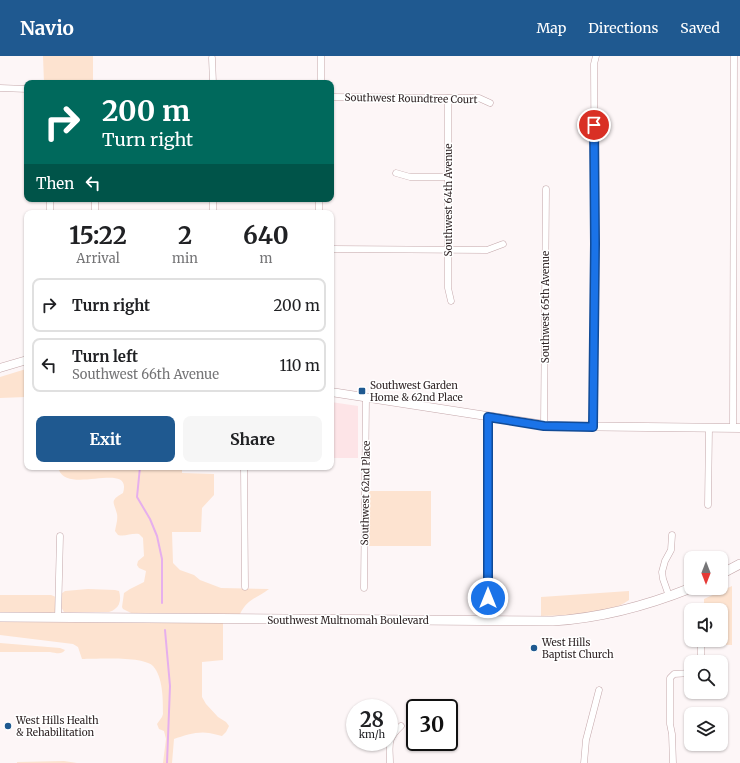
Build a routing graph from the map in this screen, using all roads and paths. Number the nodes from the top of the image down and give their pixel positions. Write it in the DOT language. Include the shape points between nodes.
graph roads {
  1 [pos="321,56"];
  2 [pos="596,56"];
  3 [pos="734,56"];
  4 [pos="212,58"];
  5 [pos="213,80"];
  6 [pos="321,80"];
  7 [pos="0,88"];
  8 [pos="24,89"];
  9 [pos="334,98"];
  10 [pos="448,98"];
  11 [pos="737,100"];
  12 [pos="490,102"];
  13 [pos="396,173"];
  14 [pos="448,177"];
  15 [pos="546,189"];
  16 [pos="503,244"];
  17 [pos="334,249"];
  18 [pos="448,251"];
  19 [pos="451,301"];
  20 [pos="24,361"];
  21 [pos="0,368"];
  22 [pos="334,393"];
  23 [pos="366,398"];
  24 [pos="488,417"];
  25 [pos="544,426"];
  26 [pos="593,427"];
  27 [pos="709,428"];
  28 [pos="736,428"];
  29 [pos="244,470"];
  30 [pos="708,505"];
  31 [pos="672,535"];
  32 [pos="60,536"];
  33 [pos="740,564"];
  34 [pos="728,570"];
  35 [pos="245,586"];
  36 [pos="364,588"];
  37 [pos="684,591"];
  38 [pos="669,596"];
  39 [pos="488,598"];
  40 [pos="0,617"];
  41 [pos="58,618"];
  42 [pos="701,647"];
  43 [pos="701,655"];
  44 [pos="684,674"];
  45 [pos="599,690"];
  46 [pos="401,726"];
  47 [pos="390,763"];
  48 [pos="584,763"];
  49 [pos="673,763"];
  1 -- 6 [label="street"];
  2 -- 26 [label="street"];
  3 -- 11 [label="street"];
  4 -- 5 [label="street"];
  7 -- 8 [label="street"];
  9 -- 10 [label="street, Southwest Roundtree Court"];
  10 -- 12 [label="street, Southwest Roundtree Court" via="479,98"];
  10 -- 14 [label="street, Southwest 64th Avenue"];
  11 -- 28 [label="street"];
  13 -- 14 [label="street" via="410,177"];
  14 -- 18 [label="street, Southwest 64th Avenue"];
  15 -- 25 [label="street, Southwest 65th Avenue"];
  16 -- 18 [label="street" via="487,250"];
  17 -- 18 [label="street"];
  18 -- 19 [label="street, Southwest 64th Avenue" via="448,288"];
  20 -- 21 [label="street"];
  22 -- 23 [label="street"];
  23 -- 24 [label="street"];
  23 -- 36 [label="street, Southwest 62nd Place"];
  24 -- 25 [label="street"];
  24 -- 39 [label="street"];
  25 -- 26 [label="street"];
  26 -- 27 [label="street"];
  27 -- 28 [label="street"];
  27 -- 30 [label="street"];
  29 -- 35 [label="street"];
  31 -- 38 [label="street" via="671,550 662,572"];
  32 -- 41 [label="street"];
  33 -- 34 [label="main road"];
  37 -- 38 [label="main road, Southwest Multnomah Boulevard"];
  38 -- 41 [label="main road, Southwest Multnomah Boulevard" via="602,616 550,621"];
  40 -- 41 [label="main road, Southwest Multnomah Boulevard"];
  42 -- 43 [label="street"];
  44 -- 49 [label="street" via="674,674 670,678"];
  45 -- 48 [label="street" via="586,740"];
  46 -- 47 [label="street" via="393,733 390,741"];
}
